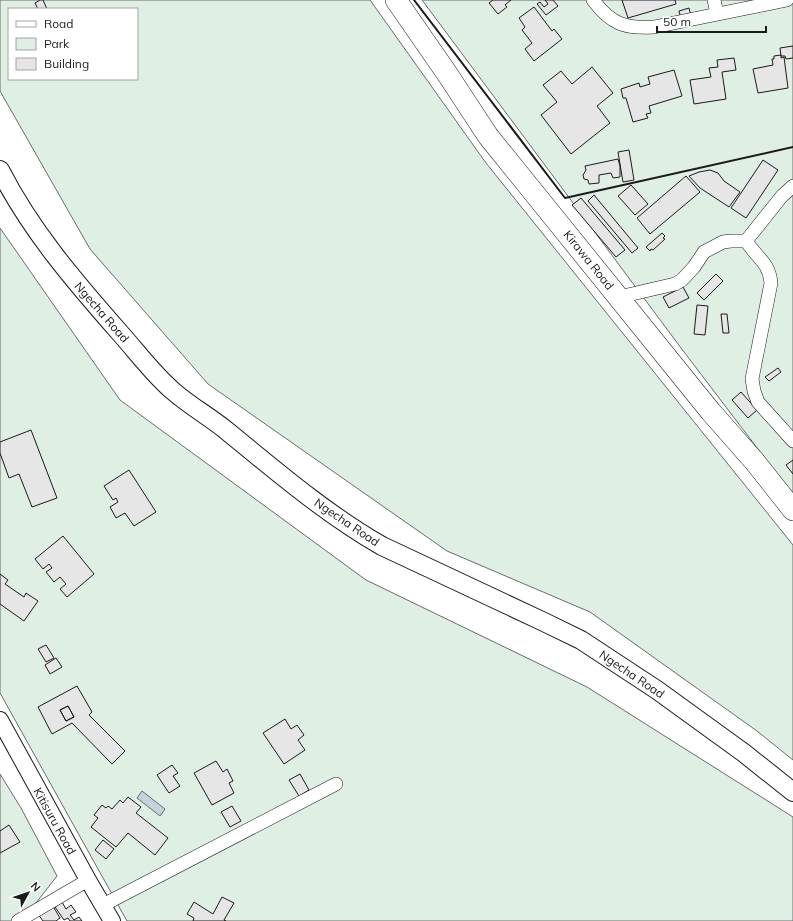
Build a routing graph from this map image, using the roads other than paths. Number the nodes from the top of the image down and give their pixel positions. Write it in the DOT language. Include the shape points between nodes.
graph roads {
  1 [pos="396,0"];
  2 [pos="594,0"];
  3 [pos="714,0"];
  4 [pos="787,0"];
  5 [pos="717,14"];
  6 [pos="0,170"];
  7 [pos="793,186"];
  8 [pos="746,241"];
  9 [pos="619,297"];
  10 [pos="793,441"];
  11 [pos="793,510"];
  12 [pos="0,720"];
  13 [pos="336,784"];
  14 [pos="793,792"];
  15 [pos="88,880"];
  16 [pos="103,905"];
  17 [pos="18,921"];
  18 [pos="112,921"];
  1 -- 9 [label="main road, Kirawa Road" via="488,136"];
  2 -- 5 [label="street" via="616,22 632,28 654,27"];
  3 -- 5 [label="street"];
  4 -- 5 [label="street"];
  6 -- 14 [label="main road, Ngecha Road" via="50,249 145,363 173,391 252,453 358,532 406,558 581,640 657,690"];
  7 -- 8 [label="street"];
  8 -- 9 [label="street" via="723,242 704,252 694,267 675,284"];
  8 -- 10 [label="street" via="767,265 771,283 752,379 754,390 758,402"];
  9 -- 11 [label="main road, Kirawa Road"];
  12 -- 15 [label="street, Kitisuru Road"];
  13 -- 16 [label="street"];
  15 -- 16 [label="street, Kitisuru Road"];
  15 -- 17 [label="street"];
  16 -- 18 [label="street, Kitisuru Road"];
}
